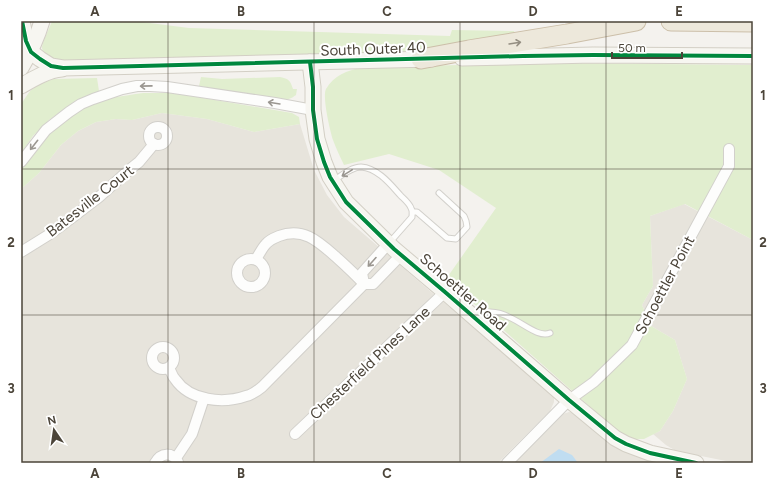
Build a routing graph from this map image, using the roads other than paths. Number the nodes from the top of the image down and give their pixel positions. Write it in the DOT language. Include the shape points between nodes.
graph roads {
  1 [pos="636,21"];
  2 [pos="671,21"];
  3 [pos="753,22"];
  4 [pos="22,23"];
  5 [pos="41,25"];
  6 [pos="30,52"];
  7 [pos="753,56"];
  8 [pos="422,59"];
  9 [pos="310,62"];
  10 [pos="21,68"];
  11 [pos="63,68"];
  12 [pos="21,86"];
  13 [pos="313,110"];
  14 [pos="154,144"];
  15 [pos="729,149"];
  16 [pos="21,162"];
  17 [pos="332,181"];
  18 [pos="438,193"];
  19 [pos="413,212"];
  20 [pos="389,243"];
  21 [pos="21,252"];
  22 [pos="401,255"];
  23 [pos="256,259"];
  24 [pos="364,284"];
  25 [pos="445,292"];
  26 [pos="474,317"];
  27 [pos="550,333"];
  28 [pos="169,368"];
  29 [pos="204,398"];
  30 [pos="569,400"];
  31 [pos="295,434"];
  32 [pos="658,459"];
  33 [pos="177,461"];
  34 [pos="685,462"];
  35 [pos="155,463"];
  36 [pos="507,463"];
  8 -- 1 [label="highway, one-way"];
  2 -- 3 [label="highway"];
  4 -- 6 [label="street"];
  5 -- 6 [label="street"];
  6 -- 10 [label="street"];
  6 -- 11 [label="street, South Outer 40" via="51,66"];
  7 -- 8 [label="street, South Outer 40" via="593,55"];
  8 -- 9 [label="street, South Outer 40"];
  9 -- 11 [label="street, South Outer 40"];
  9 -- 13 [label="street, Schoettler Road"];
  11 -- 12 [label="street" via="36,77"];
  13 -- 16 [label="street, one-way" via="167,88 137,86 81,104 46,130"];
  13 -- 17 [label="street, Schoettler Road" via="317,139"];
  14 -- 21 [label="street, Batesville Court" via="139,162 99,197 65,224"];
  15 -- 30 [label="street, Schoettler Point" via="729,166 632,345 594,382"];
  19 -- 17 [label="lane, one-way" via="411,206 389,183 370,169 355,168"];
  17 -- 20 [label="street, Schoettler Road" via="346,202"];
  18 -- 19 [label="lane" via="464,216 466,221 467,227 456,239 447,238 417,212"];
  19 -- 20 [label="lane" via="412,217"];
  20 -- 22 [label="street, Schoettler Road"];
  20 -- 24 [label="street, one-way" via="362,273"];
  22 -- 24 [label="street" via="373,284"];
  22 -- 25 [label="street, Schoettler Road"];
  23 -- 24 [label="street" via="266,244 274,238 300,233 320,242"];
  24 -- 29 [label="street" via="262,387 247,396 235,399"];
  25 -- 26 [label="street, Schoettler Road"];
  25 -- 31 [label="street, Chesterfield Pines Lane"];
  26 -- 27 [label="lane" via="491,311 516,320 536,332"];
  26 -- 30 [label="street, Schoettler Road"];
  28 -- 29 [label="street" via="181,387"];
  29 -- 33 [label="street" via="192,434"];
  30 -- 32 [label="street, Schoettler Road" via="615,438"];
  30 -- 36 [label="street, Schoettler Point"];
  32 -- 34 [label="street, Schoettler Road"];
  33 -- 35 [label="street" via="165,455 158,458"];
}
